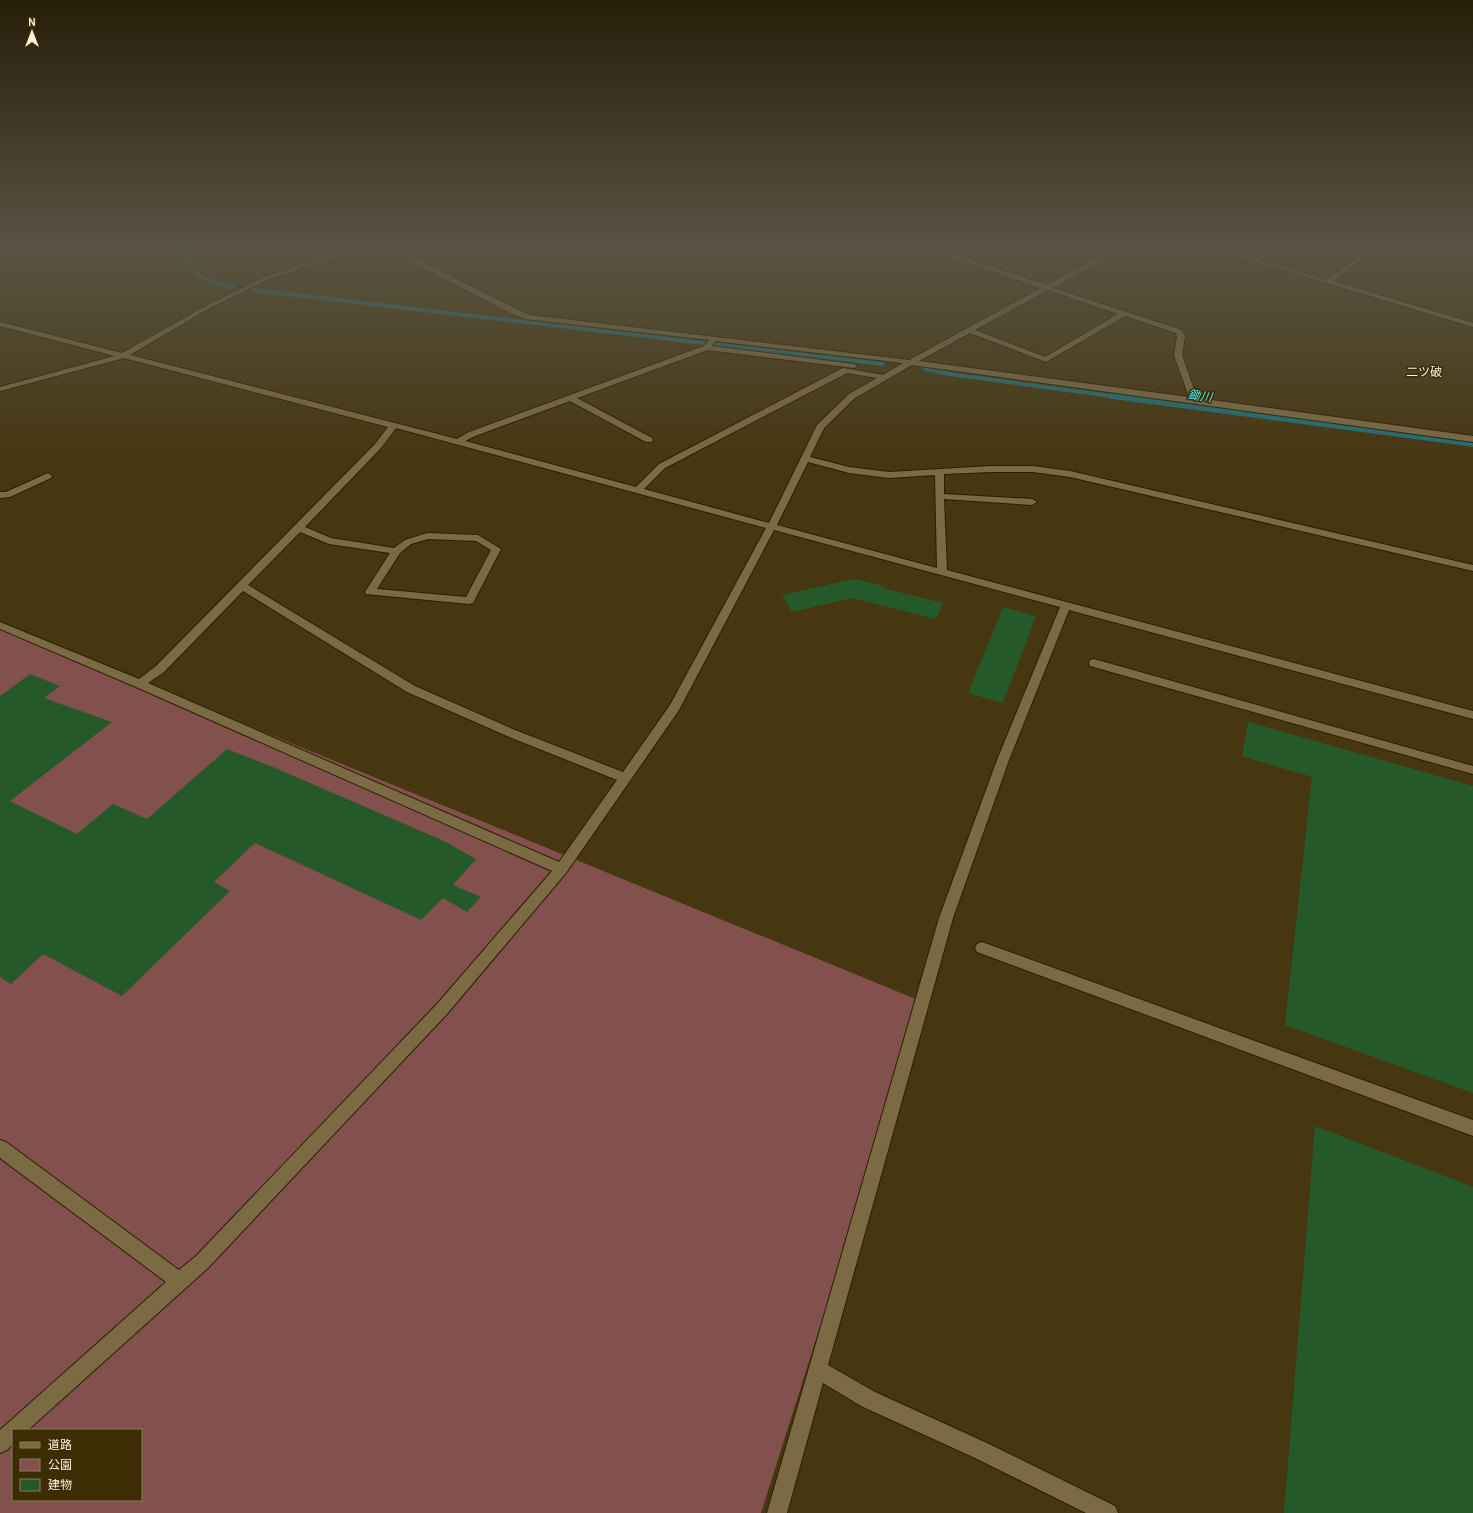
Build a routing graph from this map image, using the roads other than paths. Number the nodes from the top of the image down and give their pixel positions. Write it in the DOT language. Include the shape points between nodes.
graph roads {
  1 [pos="193,316"];
  2 [pos="527,316"];
  3 [pos="996,316"];
  4 [pos="1120,316"];
  5 [pos="1128,316"];
  6 [pos="1441,316"];
  7 [pos="0,324"];
  8 [pos="1473,325"];
  9 [pos="969,330"];
  10 [pos="711,343"];
  11 [pos="123,356"];
  12 [pos="909,363"];
  13 [pos="895,371"];
  14 [pos="884,377"];
  15 [pos="0,389"];
  16 [pos="571,398"];
  17 [pos="1194,400"];
  18 [pos="394,425"];
  19 [pos="1473,439"];
  20 [pos="649,440"];
  21 [pos="458,442"];
  22 [pos="804,458"];
  23 [pos="939,471"];
  24 [pos="48,476"];
  25 [pos="638,490"];
  26 [pos="0,495"];
  27 [pos="940,496"];
  28 [pos="1032,502"];
  29 [pos="772,526"];
  30 [pos="299,528"];
  31 [pos="396,551"];
  32 [pos="1473,568"];
  33 [pos="942,572"];
  34 [pos="242,586"];
  35 [pos="1066,605"];
  36 [pos="0,625"];
  37 [pos="1094,663"];
  38 [pos="140,684"];
  39 [pos="1473,715"];
  40 [pos="1473,770"];
  41 [pos="625,778"];
  42 [pos="561,869"];
  43 [pos="982,948"];
  44 [pos="1473,1128"];
  45 [pos="0,1148"];
  46 [pos="180,1282"];
  47 [pos="817,1369"];
  48 [pos="16,1429"];
  49 [pos="12,1433"];
  50 [pos="0,1443"];
  51 [pos="777,1513"];
  52 [pos="1108,1513"];
  1 -- 11 [label="street"];
  2 -- 10 [label="street"];
  3 -- 9 [label="street"];
  4 -- 9 [label="street" via="1046,360"];
  5 -- 17 [label="street" via="1179,332 1181,337 1178,355"];
  6 -- 8 [label="street"];
  7 -- 11 [label="street"];
  9 -- 12 [label="street"];
  10 -- 12 [label="street"];
  10 -- 13 [label="street"];
  10 -- 16 [label="street"];
  11 -- 15 [label="street"];
  11 -- 18 [label="street"];
  12 -- 13 [label="street"];
  12 -- 17 [label="street"];
  13 -- 14 [label="street"];
  14 -- 22 [label="street" via="852,396 820,427"];
  14 -- 25 [label="street" via="846,370 662,466"];
  16 -- 20 [label="street"];
  16 -- 21 [label="street" via="472,434"];
  17 -- 19 [label="street"];
  18 -- 21 [label="street"];
  18 -- 30 [label="street" via="378,446"];
  21 -- 25 [label="street"];
  22 -- 23 [label="street" via="849,470 889,475"];
  22 -- 29 [label="street"];
  23 -- 27 [label="street"];
  23 -- 32 [label="street" via="1033,469 1070,474"];
  24 -- 26 [label="street" via="7,495"];
  25 -- 29 [label="street"];
  27 -- 28 [label="street"];
  27 -- 33 [label="street"];
  29 -- 33 [label="street"];
  29 -- 41 [label="street" via="675,708"];
  30 -- 31 [label="street" via="329,541"];
  30 -- 34 [label="street"];
  31 -- 31 [label="street" via="370,592 469,601 496,549 478,538 427,536 408,542"];
  33 -- 35 [label="street"];
  34 -- 38 [label="street" via="160,669"];
  34 -- 41 [label="street" via="411,690"];
  35 -- 39 [label="street"];
  35 -- 47 [label="street" via="1003,760 946,918"];
  36 -- 38 [label="street"];
  37 -- 40 [label="street"];
  38 -- 42 [label="street"];
  41 -- 42 [label="street"];
  42 -- 46 [label="street" via="442,1009"];
  43 -- 44 [label="street"];
  45 -- 46 [label="street"];
  46 -- 48 [label="street"];
  47 -- 51 [label="street"];
  47 -- 52 [label="street" via="868,1399"];
  49 -- 50 [label="street"];
}
